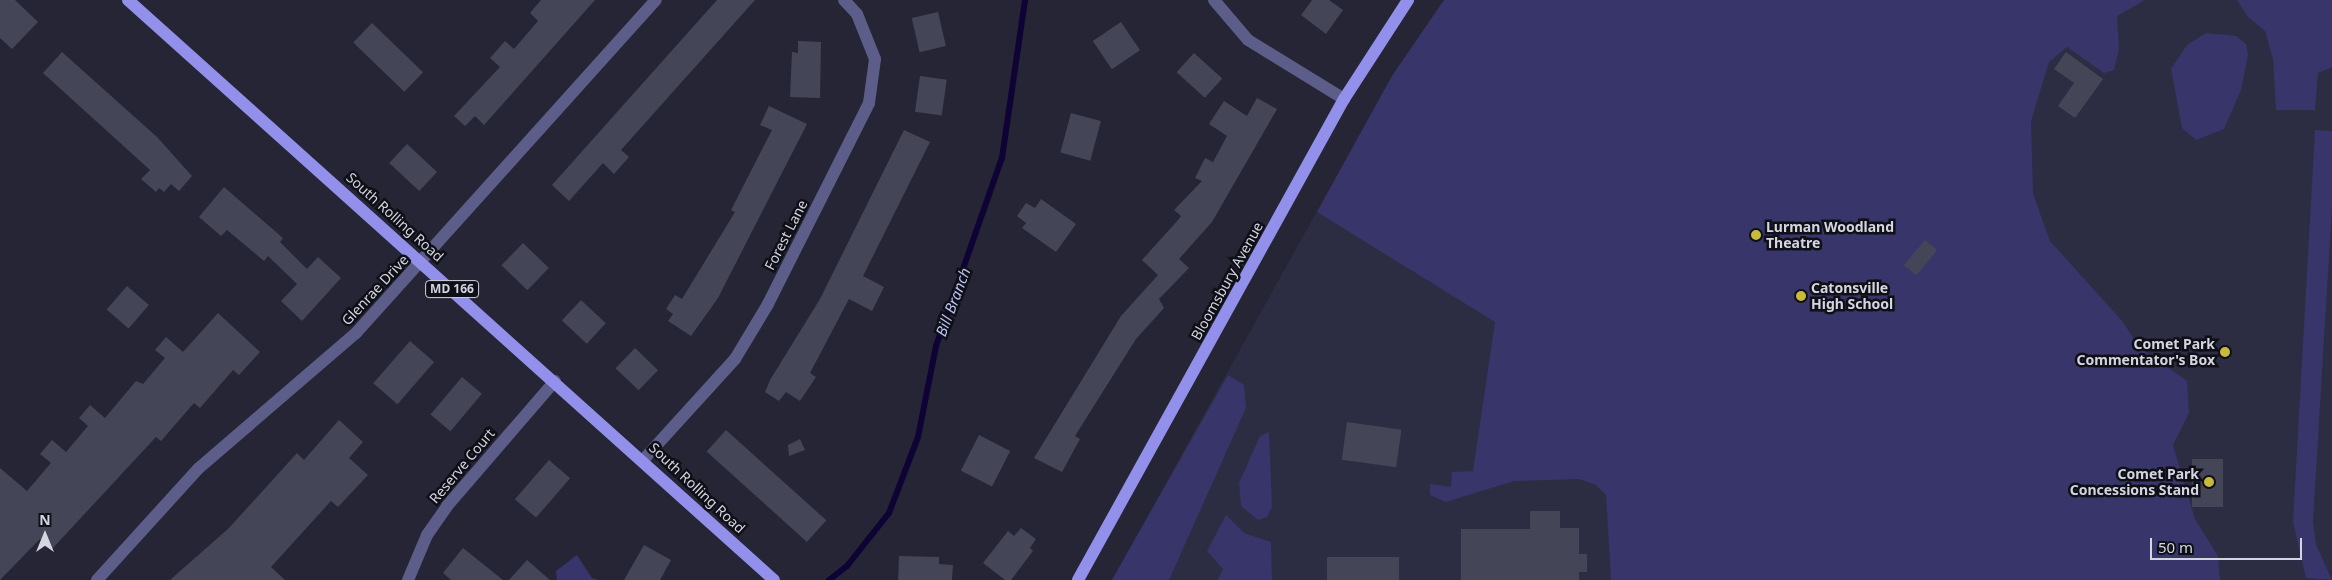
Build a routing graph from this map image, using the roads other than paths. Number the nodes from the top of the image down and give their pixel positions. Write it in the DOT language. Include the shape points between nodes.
graph roads {
  1 [pos="128,0"];
  2 [pos="656,0"];
  3 [pos="844,0"];
  4 [pos="1214,0"];
  5 [pos="1408,0"];
  6 [pos="1344,99"];
  7 [pos="422,261"];
  8 [pos="555,381"];
  9 [pos="644,459"];
  10 [pos="97,580"];
  11 [pos="408,580"];
  12 [pos="774,580"];
  13 [pos="1078,580"];
  1 -- 7 [label="main road, South Rolling Road / MD 166"];
  2 -- 7 [label="street, Glenrae Drive"];
  3 -- 9 [label="street, Forest Lane" via="857,14 875,59 869,103 768,304 734,359"];
  4 -- 6 [label="street" via="1248,40"];
  5 -- 6 [label="main road, Bloomsbury Avenue"];
  6 -- 13 [label="main road, Bloomsbury Avenue"];
  7 -- 8 [label="main road, South Rolling Road / MD 166"];
  7 -- 10 [label="street, Glenrae Drive" via="356,334 199,468"];
  8 -- 9 [label="main road, South Rolling Road / MD 166"];
  8 -- 11 [label="street, Reserve Court" via="447,506 427,535"];
  9 -- 12 [label="main road, South Rolling Road / MD 166"];
}
